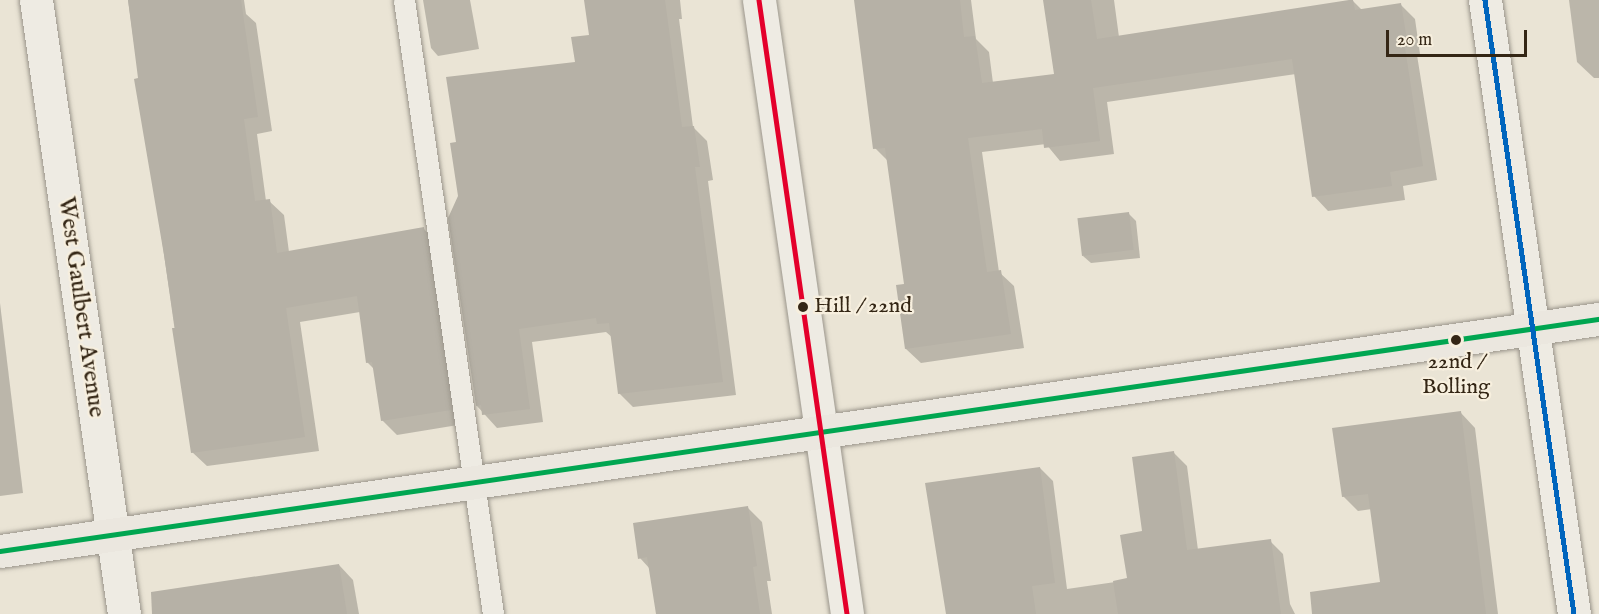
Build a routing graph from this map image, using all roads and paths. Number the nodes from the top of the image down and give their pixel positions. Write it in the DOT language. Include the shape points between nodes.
graph roads {
  1 [pos="36,0"];
  2 [pos="404,0"];
  3 [pos="759,0"];
  4 [pos="1485,0"];
  5 [pos="1599,319"];
  6 [pos="1533,329"];
  7 [pos="821,431"];
  8 [pos="475,482"];
  9 [pos="114,534"];
  10 [pos="0,551"];
  11 [pos="124,614"];
  12 [pos="493,614"];
  13 [pos="847,614"];
  14 [pos="1574,614"];
  1 -- 9 [label="street, West Gaulbert Avenue"];
  2 -- 8 [label="lane"];
  3 -- 7 [label="street"];
  4 -- 6 [label="street"];
  5 -- 6 [label="main road"];
  6 -- 7 [label="main road"];
  6 -- 14 [label="street"];
  7 -- 8 [label="main road"];
  7 -- 13 [label="street"];
  8 -- 9 [label="main road"];
  8 -- 12 [label="lane"];
  9 -- 10 [label="main road"];
  9 -- 11 [label="street, West Gaulbert Avenue"];
}
